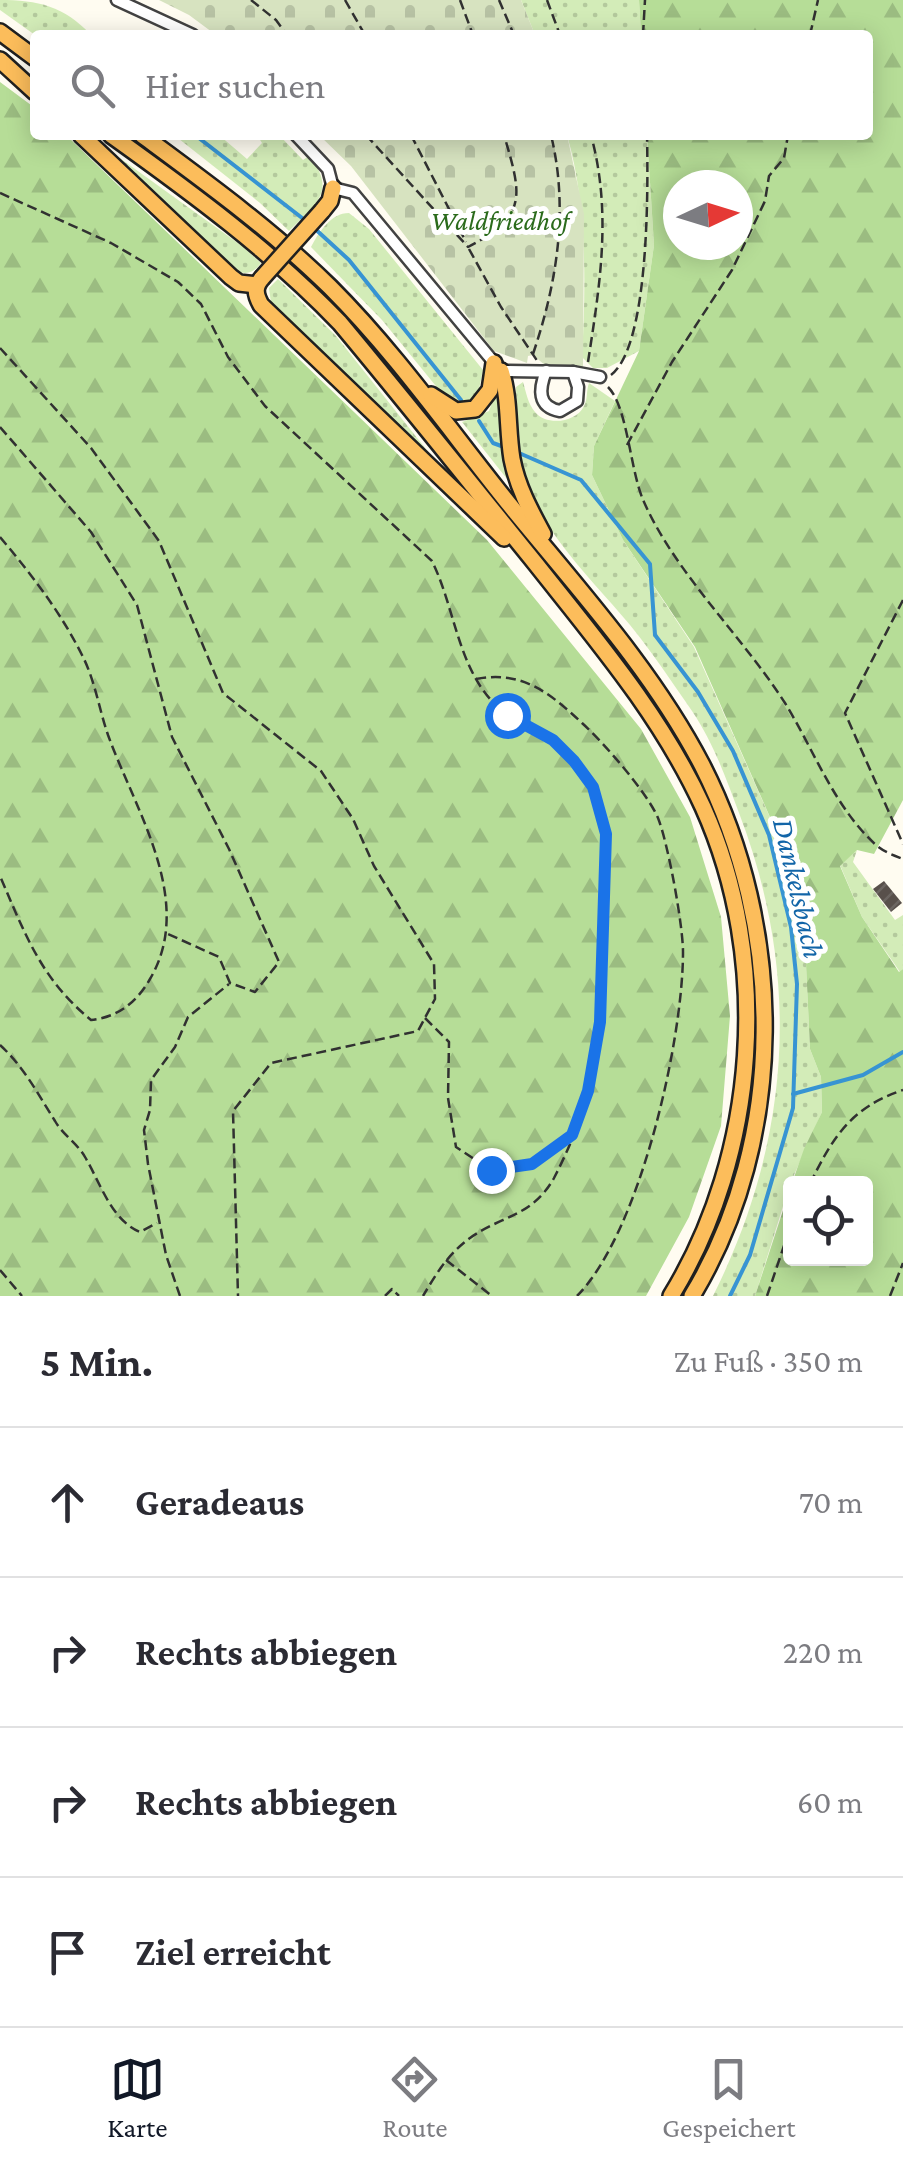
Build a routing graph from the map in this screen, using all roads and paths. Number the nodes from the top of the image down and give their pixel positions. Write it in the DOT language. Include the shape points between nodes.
graph roads {
  1 [pos="117,0"];
  2 [pos="251,0"];
  3 [pos="346,0"];
  4 [pos="460,0"];
  5 [pos="499,0"];
  6 [pos="547,0"];
  7 [pos="645,0"];
  8 [pos="818,0"];
  9 [pos="182,30"];
  10 [pos="283,30"];
  11 [pos="362,30"];
  12 [pos="471,30"];
  13 [pos="512,30"];
  14 [pos="558,30"];
  15 [pos="643,30"];
  16 [pos="811,30"];
  17 [pos="0,32"];
  18 [pos="30,54"];
  19 [pos="0,58"];
  20 [pos="30,77"];
  21 [pos="30,87"];
  22 [pos="85,140"];
  23 [pos="118,140"];
  24 [pos="149,140"];
  25 [pos="301,140"];
  26 [pos="371,140"];
  27 [pos="414,140"];
  28 [pos="505,140"];
  29 [pos="553,140"];
  30 [pos="592,140"];
  31 [pos="646,140"];
  32 [pos="787,140"];
  33 [pos="334,188"];
  34 [pos="0,192"];
  35 [pos="468,247"];
  36 [pos="260,281"];
  37 [pos="0,348"];
  38 [pos="533,355"];
  39 [pos="498,367"];
  40 [pos="546,370"];
  41 [pos="573,372"];
  42 [pos="586,374"];
  43 [pos="613,375"];
  44 [pos="600,377"];
  45 [pos="420,390"];
  46 [pos="0,427"];
  47 [pos="627,446"];
  48 [pos="0,537"];
  49 [pos="565,572"];
  50 [pos="550,582"];
  51 [pos="903,600"];
  52 [pos="475,679"];
  53 [pos="903,844"];
  54 [pos="903,858"];
  55 [pos="0,876"];
  56 [pos="168,934"];
  57 [pos="230,984"];
  58 [pos="425,1018"];
  59 [pos="0,1044"];
  60 [pos="903,1090"];
  61 [pos="572,1135"];
  62 [pos="814,1176"];
  63 [pos="158,1223"];
  64 [pos="783,1248"];
  65 [pos="445,1260"];
  66 [pos="903,1263"];
  67 [pos="0,1270"];
  68 [pos="22,1296"];
  69 [pos="180,1296"];
  70 [pos="238,1296"];
  71 [pos="385,1296"];
  72 [pos="399,1296"];
  73 [pos="422,1296"];
  74 [pos="492,1296"];
  75 [pos="577,1296"];
  76 [pos="671,1296"];
  77 [pos="692,1296"];
  78 [pos="766,1296"];
  79 [pos="890,1296"];
  1 -- 9 [label="street"];
  2 -- 10 [label="path"];
  3 -- 11 [label="path"];
  4 -- 12 [label="path"];
  5 -- 13 [label="path"];
  6 -- 14 [label="path"];
  7 -- 15 [label="path"];
  8 -- 16 [label="path"];
  17 -- 18 [label="highway"];
  19 -- 20 [label="highway"];
  19 -- 21 [label="highway"];
  22 -- 36 [label="highway" via="239,283"];
  23 -- 50 [label="highway" via="306,288"];
  24 -- 45 [label="highway" via="303,261"];
  25 -- 33 [label="street" via="328,169"];
  26 -- 35 [label="path"];
  27 -- 35 [label="path"];
  28 -- 35 [label="path" via="517,195 512,216 498,232"];
  29 -- 38 [label="path" via="562,226"];
  30 -- 42 [label="path" via="604,221"];
  31 -- 43 [label="path" via="642,276 629,343"];
  32 -- 47 [label="path" via="732,270"];
  33 -- 36 [label="highway, bridge" via="322,212"];
  33 -- 39 [label="street" via="353,194"];
  34 -- 52 [label="path" via="136,256 200,304 265,406 432,561"];
  35 -- 38 [label="path"];
  36 -- 50 [label="highway" via="261,305"];
  37 -- 58 [label="path" via="91,448 158,541 223,693 321,771 353,819 434,964 435,999"];
  38 -- 40 [label="path"];
  39 -- 40 [label="street"];
  39 -- 45 [label="highway" via="475,409 456,410"];
  39 -- 49 [label="highway" via="519,484"];
  40 -- 41 [label="street"];
  40 -- 41 [label="street" via="542,400 560,411 577,401"];
  41 -- 42 [label="street"];
  42 -- 44 [label="street"];
  44 -- 47 [label="path" via="620,405"];
  45 -- 49 [label="highway"];
  46 -- 57 [label="path" via="92,532 137,606 172,736 279,962 255,992"];
  47 -- 54 [label="path" via="643,500 671,552 784,702 848,811 874,844"];
  48 -- 56 [label="path" via="45,591 84,658 161,869"];
  49 -- 77 [label="highway" via="651,681 701,764 736,847 757,928 764,1033 752,1138 724,1230"];
  50 -- 76 [label="highway" via="659,726 704,810 736,911 746,1004 742,1092 706,1228"];
  51 -- 53 [label="path" via="845,713"];
  52 -- 61 [label="path" via="507,715 553,740 574,761 593,787 606,834 600,1022"];
  52 -- 75 [label="path" via="501,674 537,687 606,744 657,817 683,949 670,1064 651,1136 616,1235"];
  55 -- 56 [label="path" via="45,974 91,1020 130,1006 162,960"];
  56 -- 57 [label="path" via="219,956"];
  57 -- 63 [label="path" via="188,1016 151,1080 144,1130"];
  58 -- 61 [label="path" via="449,1042 456,1147 491,1170 532,1164"];
  58 -- 70 [label="path" via="418,1031 271,1063 233,1111"];
  59 -- 63 [label="path" via="132,1229"];
  60 -- 62 [label="path" via="862,1109"];
  61 -- 65 [label="path" via="534,1205 472,1236"];
  63 -- 69 [label="path"];
  64 -- 78 [label="path"];
  65 -- 73 [label="path"];
  65 -- 74 [label="path"];
  66 -- 79 [label="path"];
  67 -- 68 [label="path"];
  71 -- 72 [label="path" via="392,1288"];
}
